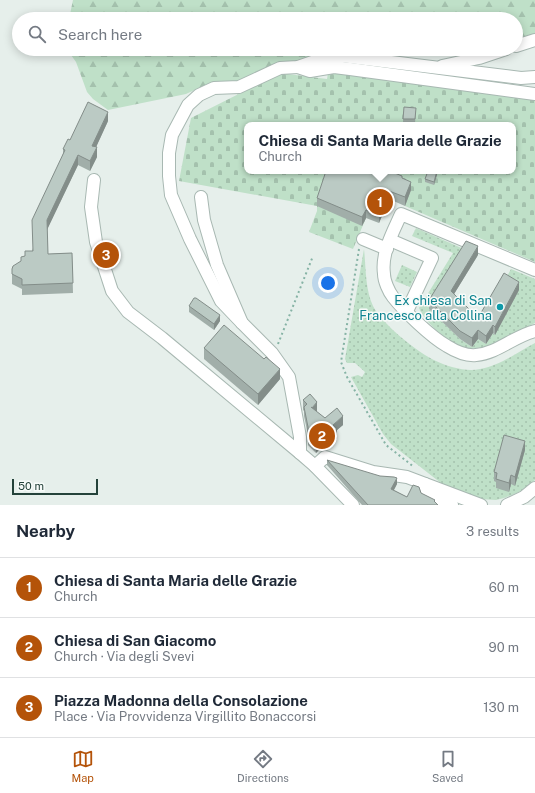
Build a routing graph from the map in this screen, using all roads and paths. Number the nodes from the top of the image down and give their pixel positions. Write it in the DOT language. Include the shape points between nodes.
graph roads {
  1 [pos="535,40"];
  2 [pos="523,44"];
  3 [pos="485,56"];
  4 [pos="298,67"];
  5 [pos="433,68"];
  6 [pos="535,77"];
  7 [pos="535,94"];
  8 [pos="94,180"];
  9 [pos="201,197"];
  10 [pos="363,239"];
  11 [pos="389,244"];
  12 [pos="313,256"];
  13 [pos="535,270"];
  14 [pos="407,311"];
  15 [pos="242,323"];
  16 [pos="535,331"];
  17 [pos="272,354"];
  18 [pos="300,453"];
  19 [pos="315,466"];
  20 [pos="425,484"];
  21 [pos="535,488"];
  22 [pos="353,505"];
  23 [pos="452,505"];
  24 [pos="481,505"];
  25 [pos="507,505"];
  1 -- 2 [label="street"];
  3 -- 5 [label="street"];
  4 -- 5 [label="street" via="321,59 342,56"];
  4 -- 7 [label="street" via="310,71 334,67"];
  4 -- 15 [label="street" via="280,68 239,87 214,88 199,95 188,106 172,135 169,153 171,195 221,301"];
  5 -- 6 [label="street" via="521,78"];
  8 -- 18 [label="street" via="91,207 96,242 112,291 128,312"];
  9 -- 15 [label="street" via="204,220 217,265"];
  10 -- 11 [label="street"];
  10 -- 20 [label="path" via="359,250 341,362 386,445 419,471"];
  11 -- 13 [label="street" via="402,214"];
  11 -- 14 [label="street" via="384,259 386,283 392,296"];
  11 -- 14 [label="street" via="432,258"];
  12 -- 17 [label="path" via="281,338"];
  14 -- 16 [label="street" via="447,347 474,355 495,350"];
  15 -- 17 [label="street"];
  17 -- 18 [label="street" via="289,377 300,436"];
  18 -- 19 [label="street"];
  19 -- 20 [label="street" via="325,457 373,472 407,477"];
  19 -- 22 [label="street"];
  20 -- 23 [label="street" via="427,494"];
  20 -- 24 [label="street"];
  21 -- 25 [label="street"];
}
